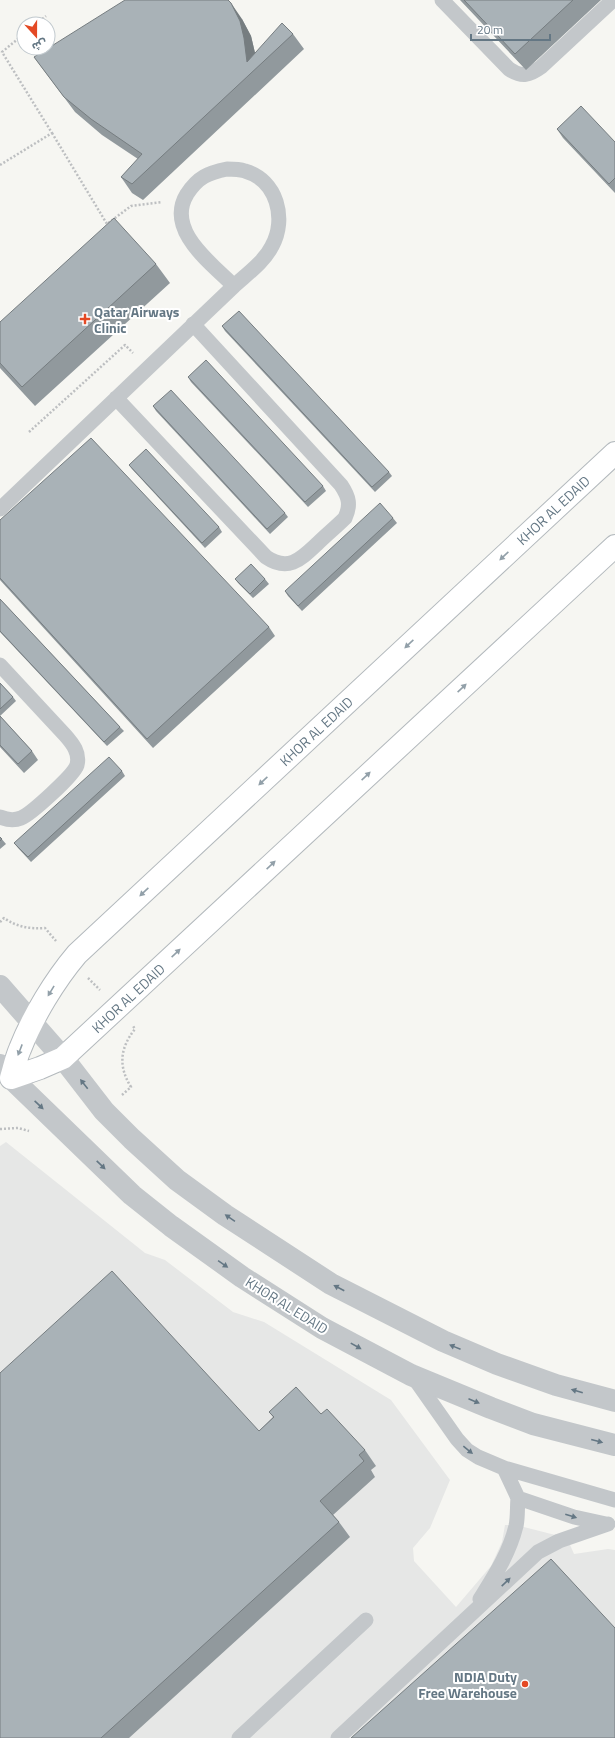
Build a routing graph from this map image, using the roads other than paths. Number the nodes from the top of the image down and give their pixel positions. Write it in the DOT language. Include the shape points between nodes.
graph roads {
  1 [pos="442,0"];
  2 [pos="613,0"];
  3 [pos="234,286"];
  4 [pos="194,324"];
  5 [pos="116,398"];
  6 [pos="615,453"];
  7 [pos="0,509"];
  8 [pos="615,546"];
  9 [pos="0,665"];
  10 [pos="0,817"];
  11 [pos="0,986"];
  12 [pos="33,1023"];
  13 [pos="63,1058"];
  14 [pos="4,1077"];
  15 [pos="411,1375"];
  16 [pos="615,1401"];
  17 [pos="615,1445"];
  18 [pos="504,1468"];
  19 [pos="518,1498"];
  20 [pos="615,1500"];
  21 [pos="612,1525"];
  22 [pos="468,1618"];
  23 [pos="366,1620"];
  24 [pos="239,1738"];
  25 [pos="338,1738"];
  1 -- 2 [label="lane" via="509,69 524,76 541,67"];
  3 -- 3 [label="lane" via="200,253 187,235 180,218 184,200 193,184 209,173 227,168 245,171 262,180 273,194 279,211 278,229 272,246 261,261"];
  3 -- 4 [label="lane"];
  4 -- 5 [label="lane"];
  4 -- 5 [label="lane" via="341,485 347,493 349,502 345,518 300,560 285,564 275,563 266,557"];
  5 -- 7 [label="lane"];
  6 -- 12 [label="main road, KHOR AL EDAID, one-way" via="77,954 52,989"];
  13 -- 8 [label="main road, KHOR AL EDAID, one-way"];
  9 -- 10 [label="lane" via="73,744 78,756 77,766 69,776 30,813 20,819 7,820"];
  11 -- 12 [label="street"];
  12 -- 13 [label="street"];
  12 -- 14 [label="main road, KHOR AL EDAID, one-way"];
  13 -- 14 [label="main road, KHOR AL EDAID" via="40,1068"];
  16 -- 13 [label="street, one-way" via="490,1361 443,1341 331,1284 225,1215 177,1180 104,1111"];
  14 -- 15 [label="street, KHOR AL EDAID, one-way" via="132,1195 183,1236 315,1323"];
  15 -- 17 [label="street, KHOR AL EDAID, one-way" via="533,1424"];
  15 -- 18 [label="lane, one-way" via="457,1440 478,1457"];
  18 -- 19 [label="lane"];
  18 -- 20 [label="lane"];
  19 -- 21 [label="lane, one-way" via="574,1518"];
  19 -- 22 [label="lane" via="516,1525 509,1549"];
  22 -- 21 [label="lane, one-way" via="538,1552 559,1541"];
  22 -- 25 [label="lane"];
  23 -- 24 [label="lane"];
}
